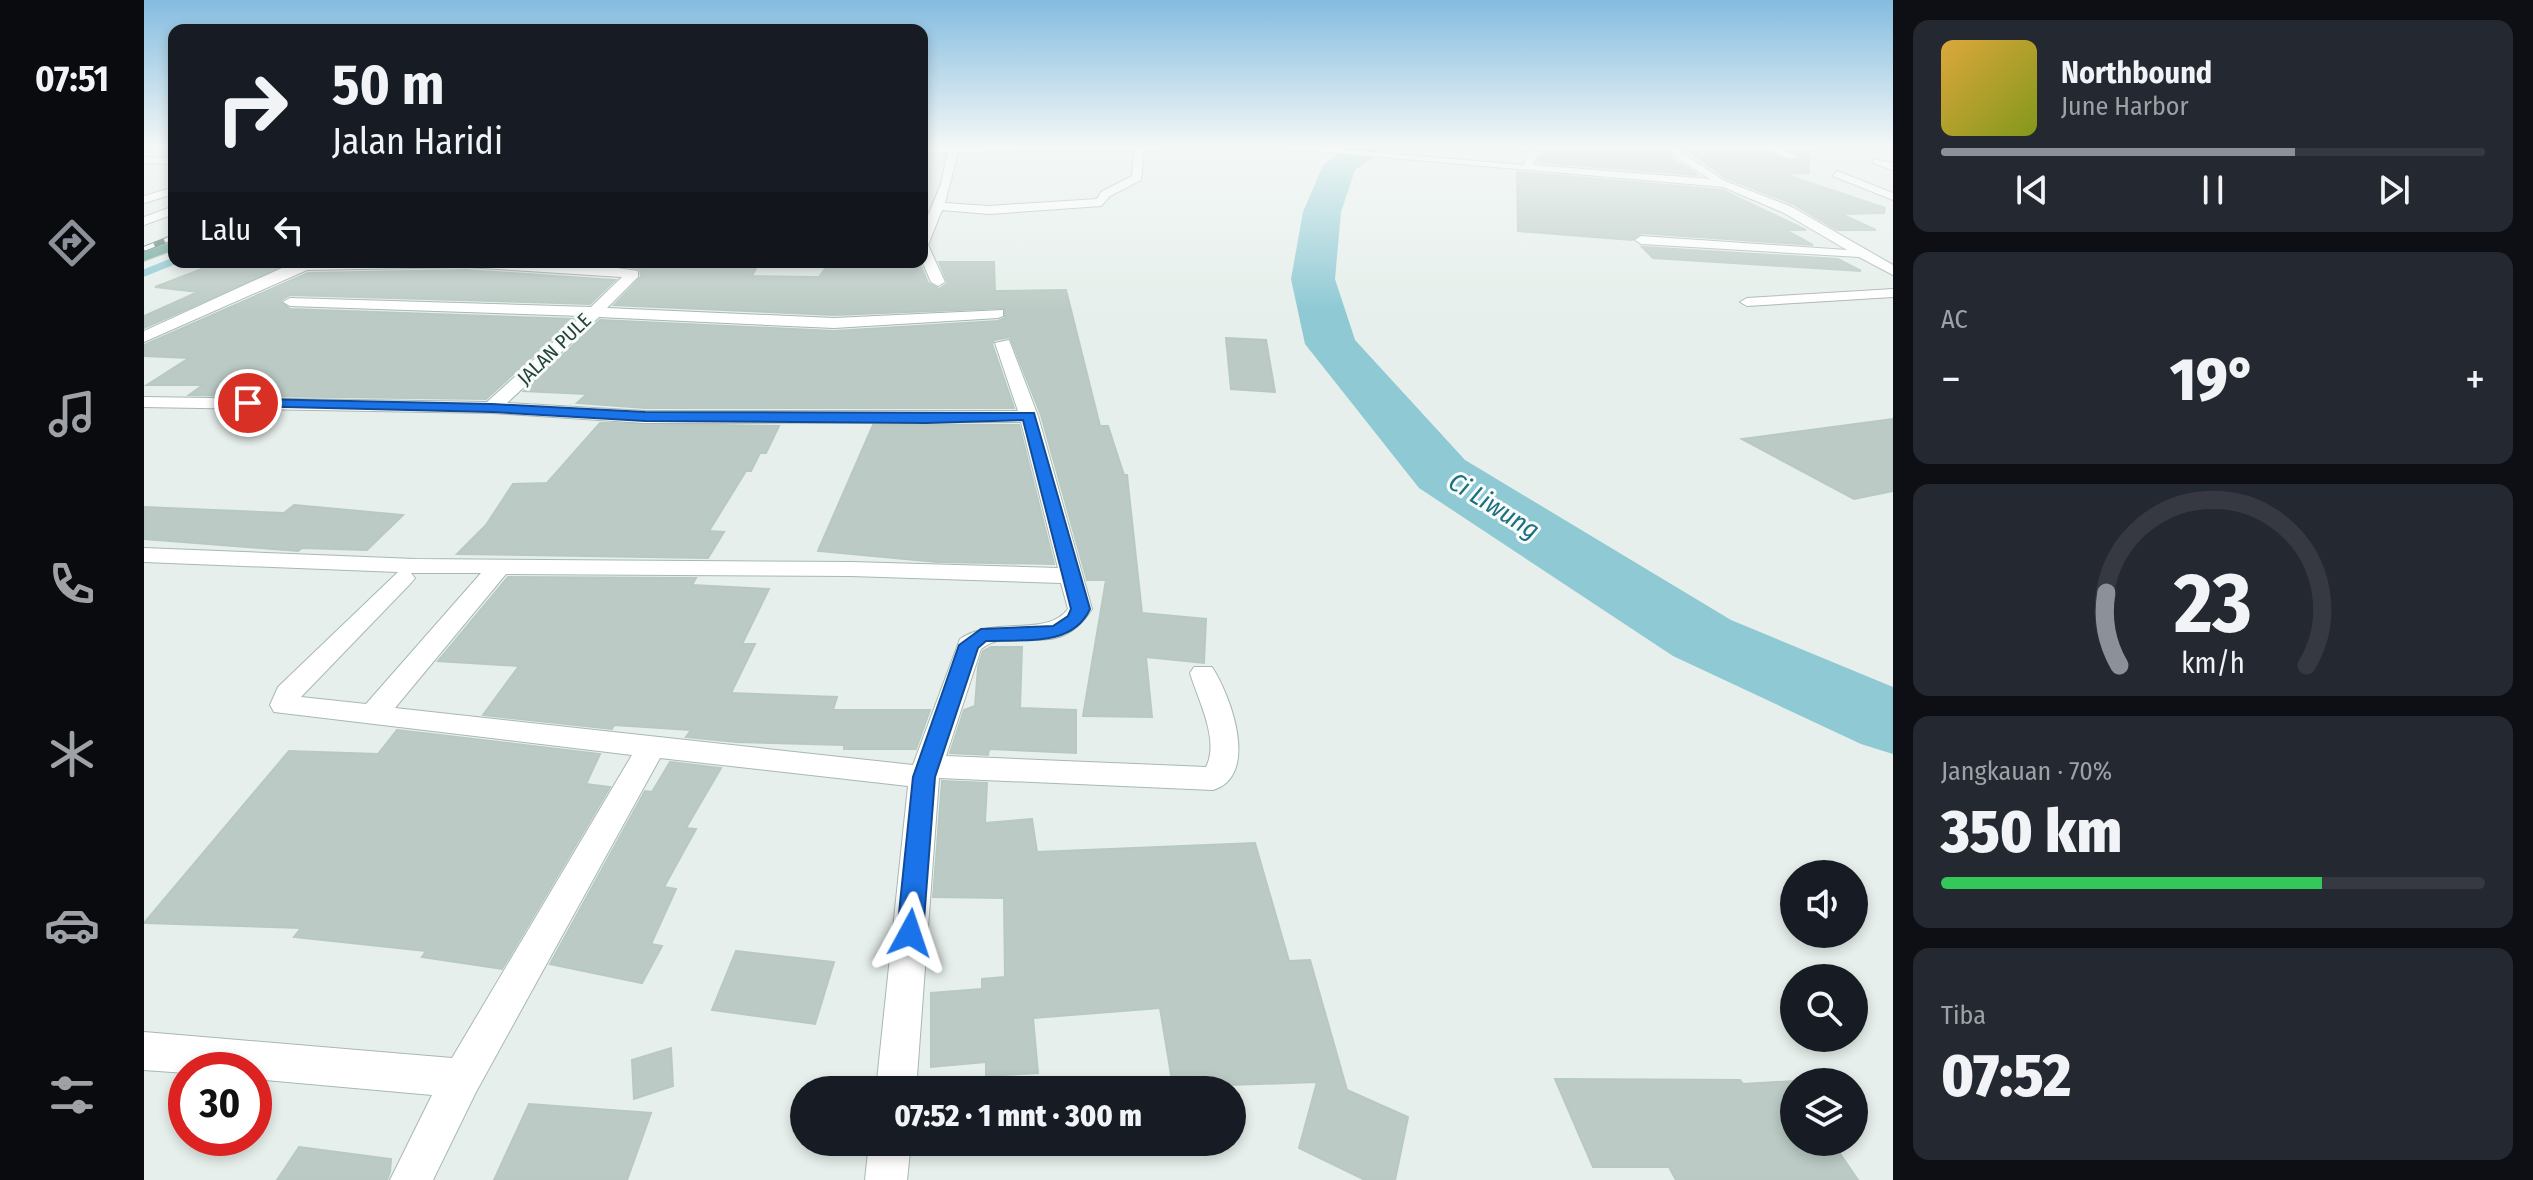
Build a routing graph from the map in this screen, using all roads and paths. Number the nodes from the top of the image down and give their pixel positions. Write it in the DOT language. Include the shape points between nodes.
graph roads {
  1 [pos="938,201"];
  2 [pos="1100,201"];
  3 [pos="1766,201"];
  4 [pos="936,206"];
  5 [pos="168,212"];
  6 [pos="144,221"];
  7 [pos="928,229"];
  8 [pos="1641,240"];
  9 [pos="168,247"];
  10 [pos="1862,254"];
  11 [pos="144,257"];
  12 [pos="928,260"];
  13 [pos="299,268"];
  14 [pos="593,268"];
  15 [pos="1893,271"];
  16 [pos="938,282"];
  17 [pos="1893,293"];
  18 [pos="290,302"];
  19 [pos="1747,302"];
  20 [pos="595,312"];
  21 [pos="998,313"];
  22 [pos="144,337"];
  23 [pos="1003,343"];
  24 [pos="144,402"];
  25 [pos="492,408"];
  26 [pos="1029,416"];
  27 [pos="144,555"];
  28 [pos="499,567"];
  29 [pos="1073,576"];
  30 [pos="403,578"];
  31 [pos="1203,673"];
  32 [pos="372,716"];
  33 [pos="651,748"];
  34 [pos="926,771"];
  35 [pos="144,1051"];
  36 [pos="897,1076"];
  37 [pos="462,1078"];
  38 [pos="889,1156"];
  39 [pos="411,1180"];
  40 [pos="886,1180"];
  1 -- 4 [label="street"];
  2 -- 4 [label="street" via="989,210"];
  3 -- 10 [label="street"];
  4 -- 7 [label="street"];
  5 -- 6 [label="street"];
  8 -- 10 [label="street"];
  9 -- 11 [label="main road"];
  10 -- 15 [label="street"];
  12 -- 16 [label="street"];
  13 -- 22 [label="street"];
  14 -- 20 [label="street" via="633,274"];
  17 -- 19 [label="street"];
  18 -- 20 [label="street, JALAN PULE"];
  20 -- 21 [label="street" via="834,323"];
  20 -- 25 [label="street, JALAN PULE"];
  23 -- 26 [label="street"];
  24 -- 25 [label="street"];
  25 -- 26 [label="street" via="645,417"];
  26 -- 29 [label="street"];
  27 -- 28 [label="street"];
  28 -- 29 [label="street"];
  28 -- 32 [label="street"];
  29 -- 34 [label="street" via="1080,609 1057,631 981,636 969,645"];
  30 -- 32 [label="street" via="288,694 284,705"];
  31 -- 34 [label="street" via="1227,757 1221,774 1213,779"];
  32 -- 33 [label="street"];
  33 -- 34 [label="street"];
  33 -- 37 [label="street"];
  34 -- 36 [label="street"];
  35 -- 37 [label="street"];
  37 -- 39 [label="street"];
  38 -- 40 [label="street"];
}
